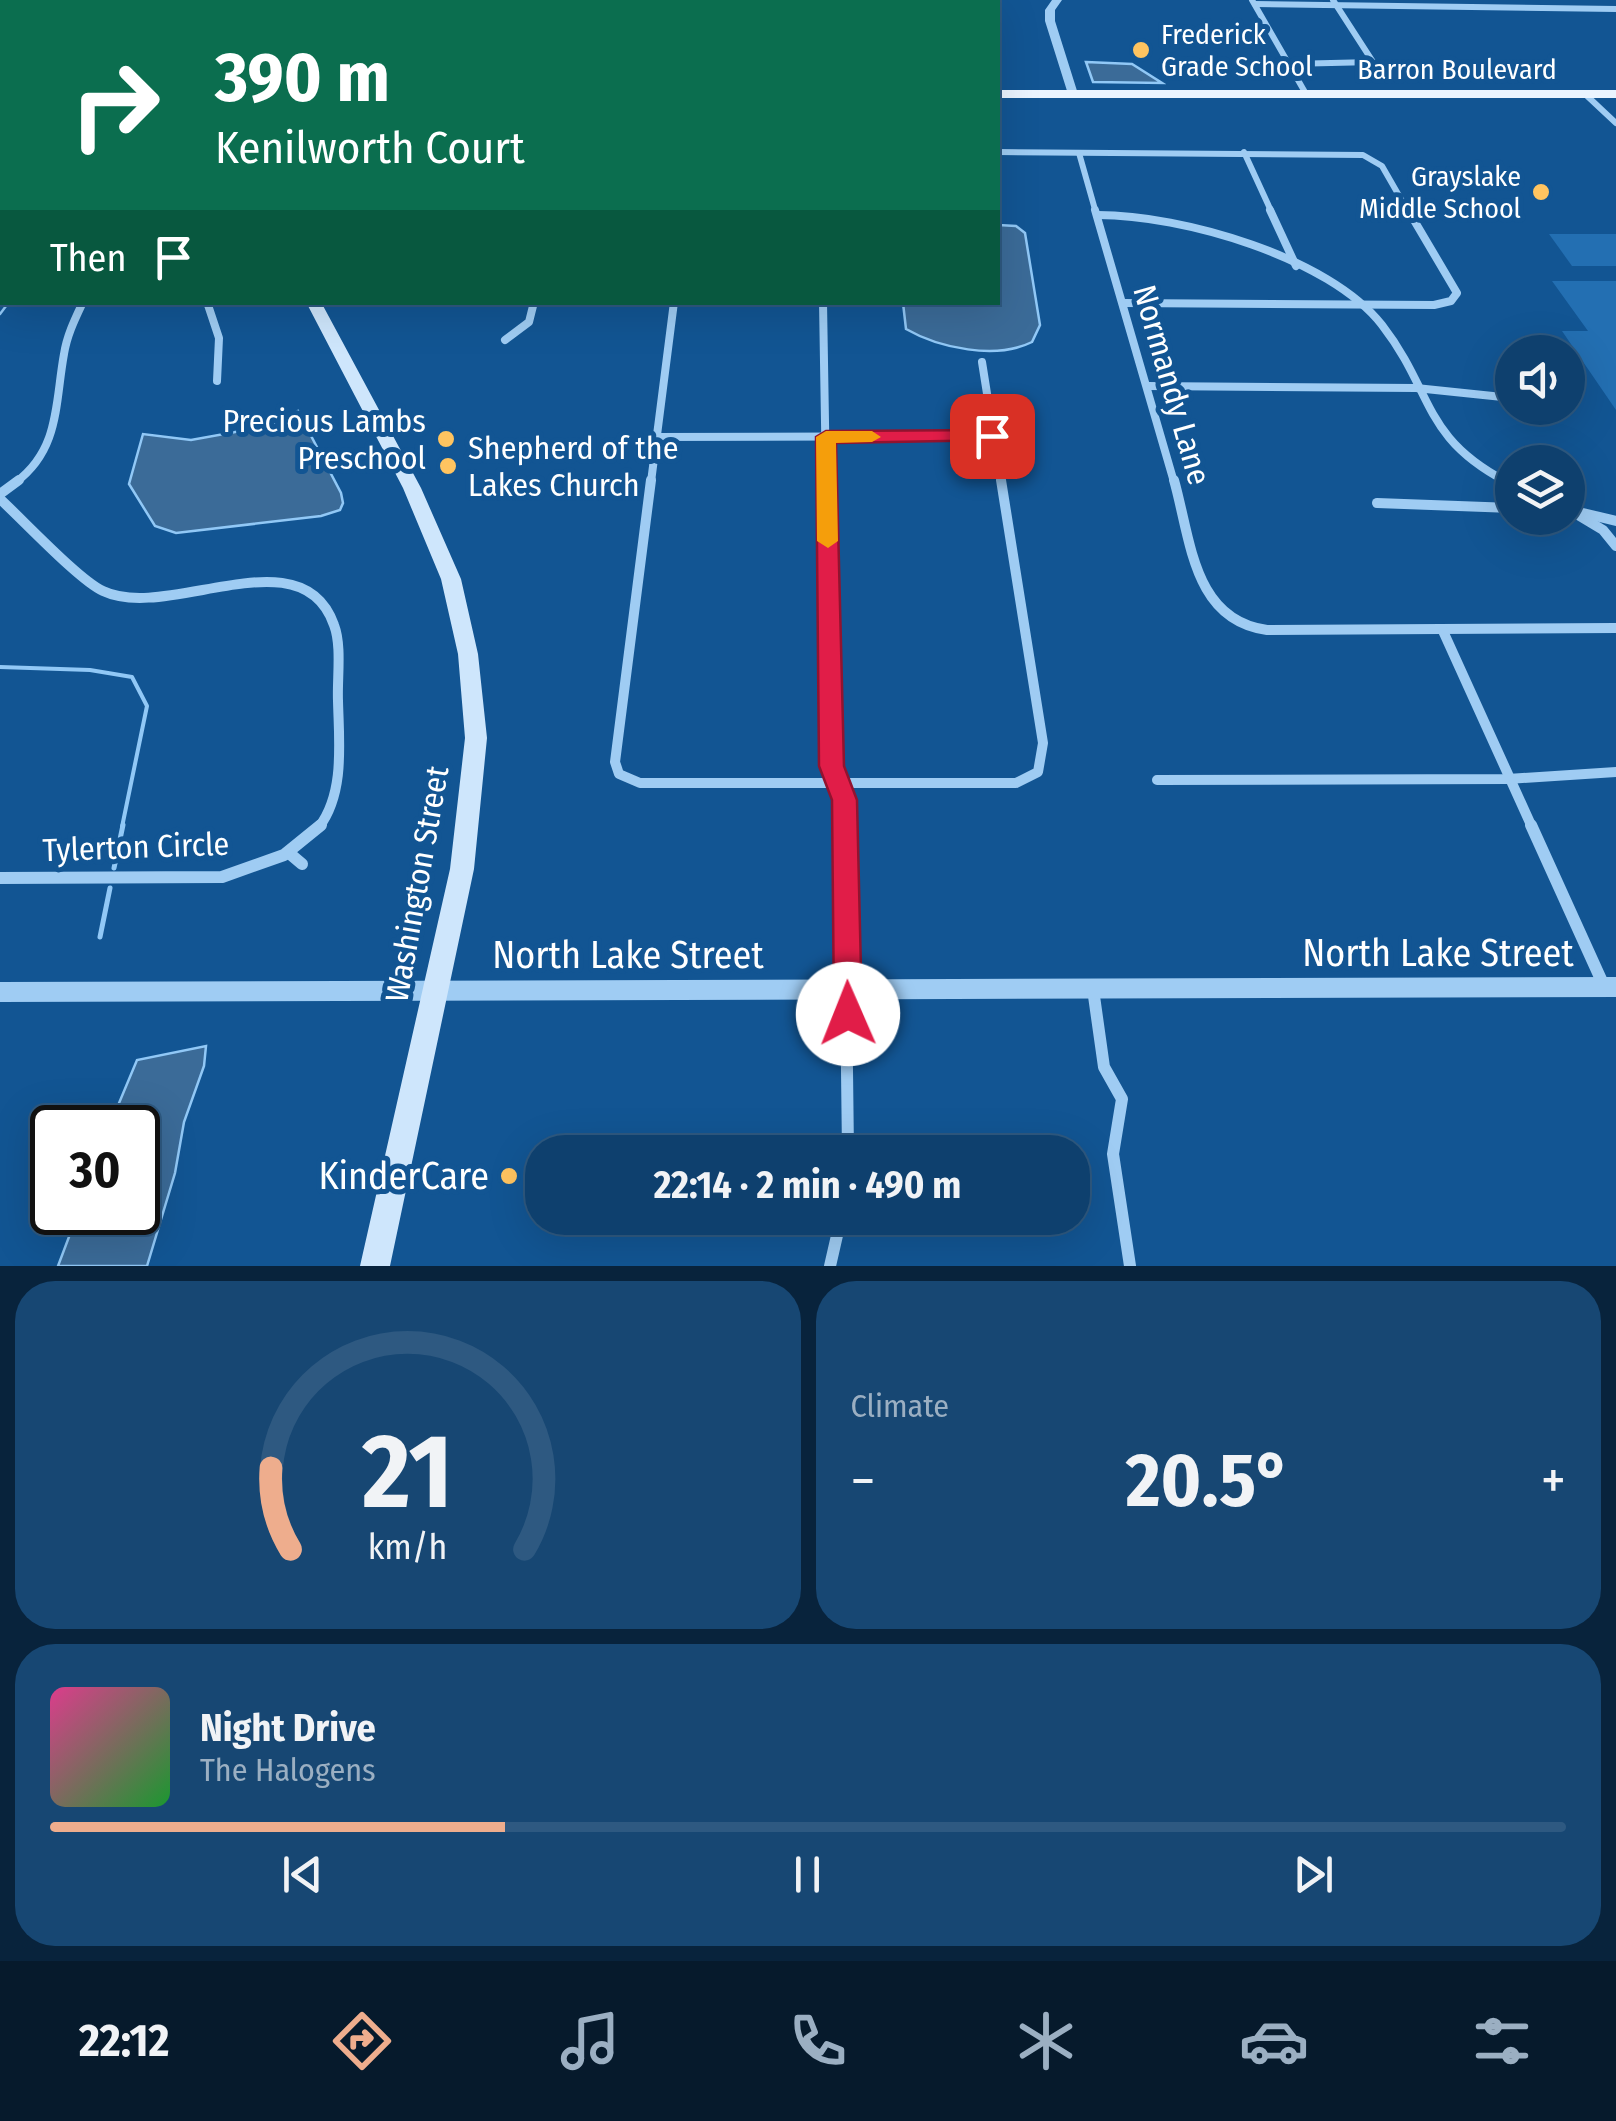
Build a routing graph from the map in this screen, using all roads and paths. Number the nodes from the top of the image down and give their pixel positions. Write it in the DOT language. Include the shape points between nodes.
graph roads {
  1 [pos="1058,0"];
  2 [pos="1552,0"];
  3 [pos="1253,2"];
  4 [pos="1335,2"];
  5 [pos="1561,8"];
  6 [pos="1616,9"];
  7 [pos="1289,64"];
  8 [pos="1000,94"];
  9 [pos="1073,94"];
  10 [pos="1306,94"];
  11 [pos="1586,94"];
  12 [pos="1616,94"];
  13 [pos="1616,124"];
  14 [pos="1000,152"];
  15 [pos="1079,152"];
  16 [pos="1244,152"];
  17 [pos="1098,215"];
  18 [pos="1296,267"];
  19 [pos="1123,302"];
  20 [pos="1358,302"];
  21 [pos="81,305"];
  22 [pos="207,305"];
  23 [pos="315,305"];
  24 [pos="533,305"];
  25 [pos="674,305"];
  26 [pos="822,305"];
  27 [pos="505,340"];
  28 [pos="982,362"];
  29 [pos="217,381"];
  30 [pos="1147,386"];
  31 [pos="1416,388"];
  32 [pos="1495,396"];
  33 [pos="992,436"];
  34 [pos="656,437"];
  35 [pos="826,437"];
  36 [pos="1495,476"];
  37 [pos="0,497"];
  38 [pos="1376,503"];
  39 [pos="1495,507"];
  40 [pos="1585,514"];
  41 [pos="1585,520"];
  42 [pos="1616,521"];
  43 [pos="1616,546"];
  44 [pos="1616,628"];
  45 [pos="1444,631"];
  46 [pos="1616,772"];
  47 [pos="1508,779"];
  48 [pos="1157,780"];
  49 [pos="837,782"];
  50 [pos="288,852"];
  51 [pos="302,864"];
  52 [pos="0,878"];
  53 [pos="1610,987"];
  54 [pos="1092,989"];
  55 [pos="436,990"];
  56 [pos="848,990"];
  57 [pos="0,992"];
  58 [pos="848,1135"];
  59 [pos="838,1235"];
  60 [pos="376,1266"];
  61 [pos="830,1266"];
  62 [pos="1130,1266"];
  1 -- 9 [label="street" via="1050,20"];
  2 -- 5 [label="street"];
  3 -- 4 [label="street"];
  3 -- 7 [label="street"];
  4 -- 5 [label="street"];
  4 -- 7 [label="street" via="1373,62"];
  5 -- 6 [label="street"];
  7 -- 10 [label="street"];
  8 -- 9 [label="main road, Barron Boulevard"];
  9 -- 10 [label="main road, Barron Boulevard"];
  10 -- 11 [label="main road, Barron Boulevard"];
  11 -- 12 [label="main road, Barron Boulevard"];
  11 -- 13 [label="street"];
  14 -- 15 [label="street"];
  15 -- 16 [label="street"];
  15 -- 17 [label="street, Normandy Lane"];
  16 -- 18 [label="street"];
  16 -- 20 [label="street" via="1348,152 1382,166 1457,293 1434,305"];
  17 -- 18 [label="street" via="1191,225"];
  17 -- 19 [label="street, Normandy Lane"];
  18 -- 20 [label="street"];
  19 -- 20 [label="street"];
  19 -- 30 [label="street, Normandy Lane"];
  20 -- 31 [label="street" via="1385,328"];
  21 -- 37 [label="street" via="68,326 55,436 38,463"];
  22 -- 29 [label="street" via="219,338"];
  23 -- 55 [label="main road, Washington Street" via="434,535 468,654 476,738 472,800"];
  24 -- 27 [label="street" via="530,322"];
  25 -- 34 [label="street"];
  26 -- 35 [label="street"];
  28 -- 33 [label="street"];
  30 -- 31 [label="street"];
  30 -- 45 [label="street, Normandy Lane" via="1216,610 1267,630"];
  31 -- 32 [label="street"];
  31 -- 36 [label="street" via="1448,444"];
  33 -- 35 [label="street"];
  33 -- 49 [label="street" via="1045,765 1016,783"];
  34 -- 35 [label="street"];
  34 -- 49 [label="street" via="615,762 619,774 640,783"];
  35 -- 49 [label="street"];
  37 -- 50 [label="street, Tylerton Circle" via="100,590 158,598 290,584 307,588 332,609 336,792 324,822"];
  38 -- 39 [label="street"];
  40 -- 42 [label="street"];
  41 -- 43 [label="street"];
  44 -- 45 [label="street"];
  45 -- 47 [label="street"];
  46 -- 47 [label="street"];
  47 -- 48 [label="street"];
  47 -- 53 [label="street"];
  49 -- 56 [label="street" via="844,800"];
  50 -- 51 [label="street"];
  50 -- 52 [label="street, Tylerton Circle" via="222,876"];
  53 -- 54 [label="street, North Lake Street"];
  54 -- 56 [label="street, North Lake Street"];
  54 -- 62 [label="street" via="1104,1067 1122,1098 1113,1154"];
  55 -- 56 [label="street, North Lake Street"];
  55 -- 57 [label="street, North Lake Street"];
  55 -- 60 [label="main road, Washington Street"];
  56 -- 58 [label="street"];
  59 -- 61 [label="street"];
}
